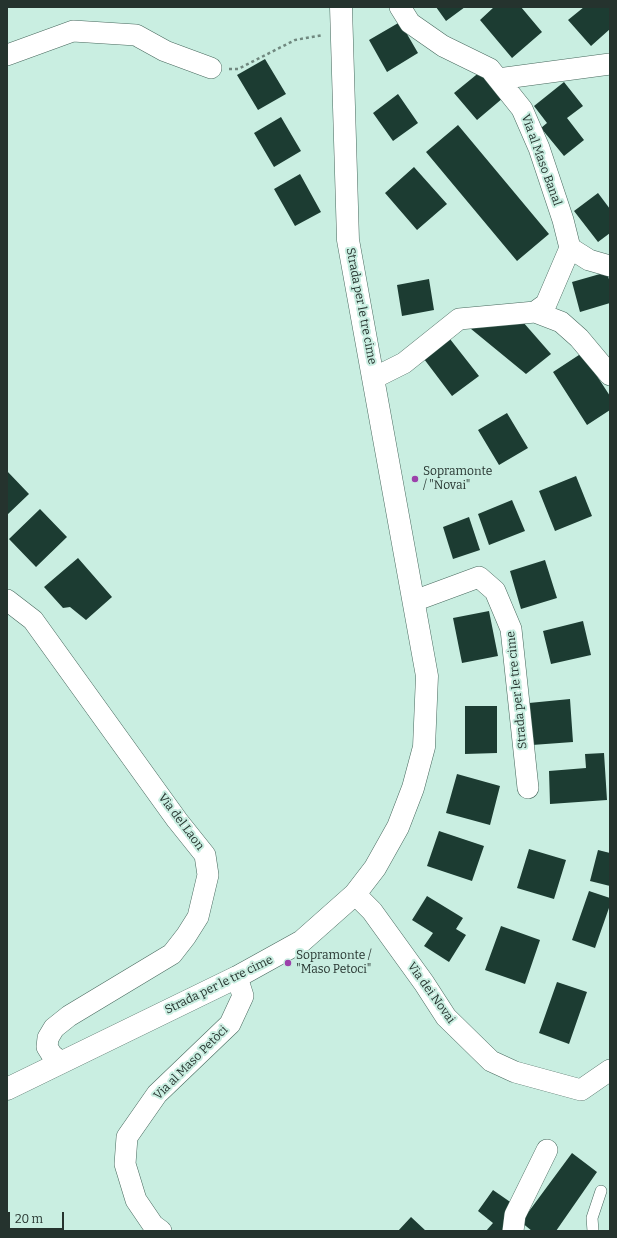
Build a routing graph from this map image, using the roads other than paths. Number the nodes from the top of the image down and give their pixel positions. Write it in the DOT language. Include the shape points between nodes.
graph roads {
  1 [pos="341,7"];
  2 [pos="400,7"];
  3 [pos="7,55"];
  4 [pos="610,64"];
  5 [pos="211,68"];
  6 [pos="498,79"];
  7 [pos="570,248"];
  8 [pos="610,266"];
  9 [pos="535,312"];
  10 [pos="610,375"];
  11 [pos="374,378"];
  12 [pos="7,600"];
  13 [pos="414,602"];
  14 [pos="528,788"];
  15 [pos="355,894"];
  16 [pos="237,977"];
  17 [pos="61,1062"];
  18 [pos="610,1070"];
  19 [pos="7,1089"];
  20 [pos="547,1150"];
  21 [pos="601,1191"];
  22 [pos="161,1231"];
  23 [pos="513,1231"];
  24 [pos="594,1231"];
  1 -- 11 [label="main road, Strada per le tre cime" via="348,240"];
  2 -- 6 [label="street, Via al Maso Banal" via="410,23 443,46 490,69"];
  3 -- 5 [label="street" via="73,31 136,35 165,51"];
  4 -- 6 [label="street"];
  6 -- 7 [label="street, Via al Maso Banal" via="522,109 539,148"];
  7 -- 8 [label="street" via="589,260"];
  7 -- 9 [label="street" via="546,304"];
  9 -- 10 [label="street" via="561,322 579,338"];
  9 -- 11 [label="street" via="459,319 404,363"];
  11 -- 13 [label="main road, Strada per le tre cime"];
  12 -- 17 [label="street, Via del Laon" via="33,620 177,820 206,855 206,889 198,917 186,936 172,954 69,1016 54,1028 48,1038 47,1047"];
  13 -- 14 [label="street, Strada per le tre cime" via="479,577 495,591 511,629"];
  13 -- 15 [label="main road, Strada per le tre cime" via="427,676 424,747 413,788 398,827 375,868"];
  15 -- 16 [label="main road, Strada per le tre cime" via="302,941"];
  15 -- 18 [label="street, Via dei Novai" via="372,911 446,1017 491,1061 515,1072 581,1090"];
  16 -- 17 [label="main road, Strada per le tre cime"];
  16 -- 22 [label="street, Via al Maso Petòci" via="243,996 230,1024 157,1094 127,1137 125,1164 136,1200 153,1225"];
  17 -- 19 [label="main road, Strada per le tre cime"];
  20 -- 23 [label="street" via="516,1215"];
  21 -- 24 [label="lane" via="592,1218"];
}
